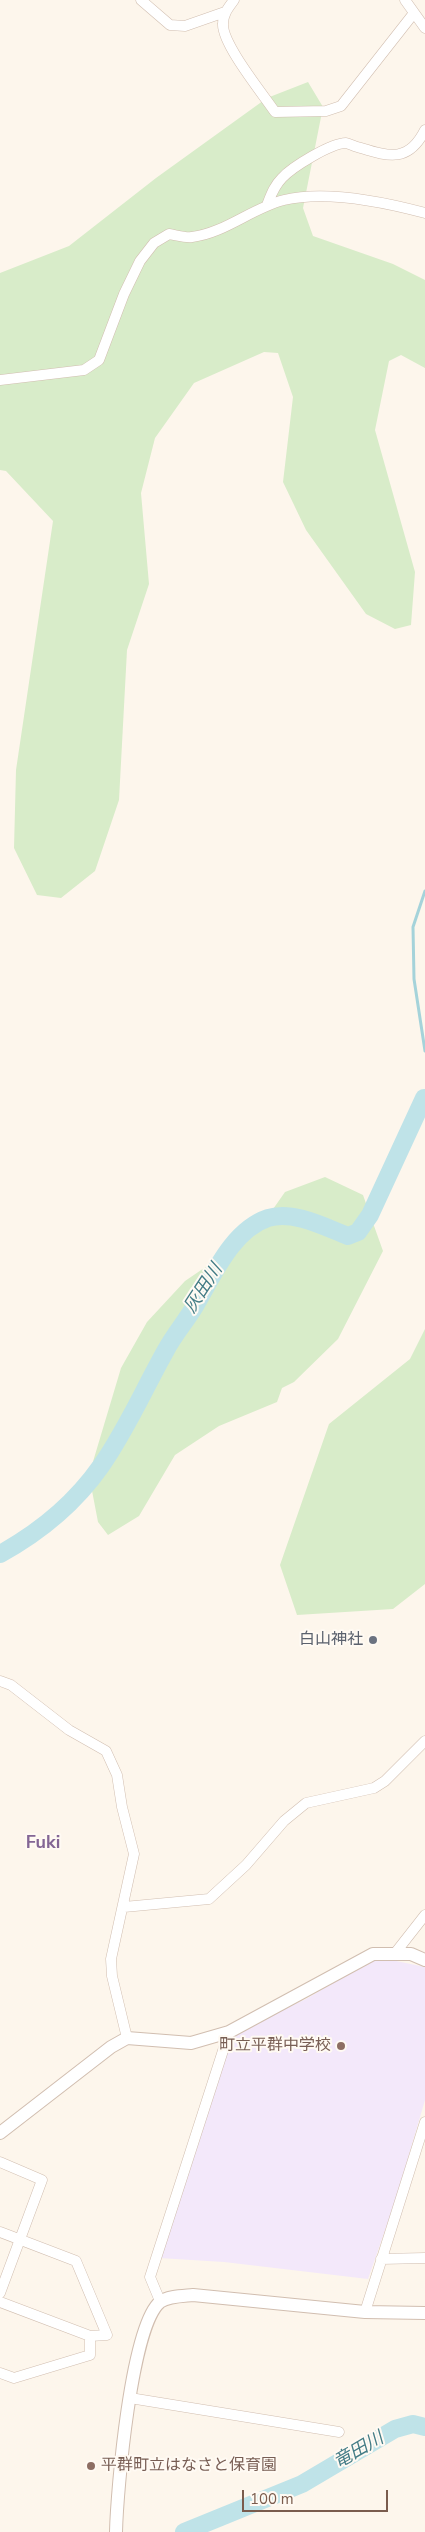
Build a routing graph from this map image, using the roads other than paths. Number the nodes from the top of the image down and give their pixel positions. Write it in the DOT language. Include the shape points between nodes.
graph roads {
  1 [pos="141,0"];
  2 [pos="234,0"];
  3 [pos="405,0"];
  4 [pos="225,12"];
  5 [pos="414,13"];
  6 [pos="425,28"];
  7 [pos="425,130"];
  8 [pos="268,205"];
  9 [pos="425,213"];
  10 [pos="0,380"];
  11 [pos="0,1681"];
  12 [pos="425,1741"];
  13 [pos="124,1907"];
  14 [pos="425,1915"];
  15 [pos="396,1952"];
  16 [pos="425,1960"];
  17 [pos="229,2032"];
  18 [pos="127,2038"];
  19 [pos="425,2122"];
  20 [pos="0,2133"];
  21 [pos="0,2162"];
  22 [pos="0,2232"];
  23 [pos="21,2239"];
  24 [pos="425,2258"];
  25 [pos="381,2259"];
  26 [pos="0,2293"];
  27 [pos="160,2301"];
  28 [pos="0,2302"];
  29 [pos="365,2312"];
  30 [pos="425,2313"];
  31 [pos="90,2336"];
  32 [pos="0,2373"];
  33 [pos="130,2398"];
  34 [pos="339,2432"];
  35 [pos="116,2532"];
  1 -- 4 [label="street" via="170,25 185,26"];
  2 -- 4 [label="street"];
  3 -- 5 [label="street"];
  4 -- 5 [label="street" via="222,26 228,43 275,112 326,111 341,106"];
  5 -- 6 [label="street"];
  7 -- 8 [label="street" via="411,150 400,155 387,156 345,143 319,152 282,177"];
  8 -- 9 [label="street" via="309,197 344,198 381,202"];
  8 -- 10 [label="street" via="214,232 190,238 169,234 154,243 140,261 124,294 99,360 84,370"];
  11 -- 13 [label="street" via="11,1685 69,1730 106,1751 117,1774 134,1854"];
  12 -- 13 [label="street" via="374,1788 306,1803 284,1821 246,1865 209,1899"];
  13 -- 18 [label="street" via="111,1959"];
  14 -- 15 [label="street"];
  15 -- 16 [label="street"];
  15 -- 17 [label="street" via="373,1954 356,1962"];
  17 -- 18 [label="street" via="191,2043"];
  17 -- 27 [label="street" via="150,2278"];
  18 -- 20 [label="street"];
  19 -- 25 [label="street"];
  21 -- 23 [label="street" via="42,2180"];
  22 -- 23 [label="street"];
  23 -- 26 [label="street"];
  23 -- 31 [label="street" via="76,2261 107,2335"];
  24 -- 25 [label="street"];
  25 -- 29 [label="street"];
  27 -- 29 [label="street" via="193,2296"];
  27 -- 33 [label="street" via="142,2334"];
  28 -- 31 [label="street"];
  29 -- 30 [label="street"];
  31 -- 32 [label="street" via="90,2355 14,2378"];
  33 -- 34 [label="street"];
  33 -- 35 [label="street"];
}
